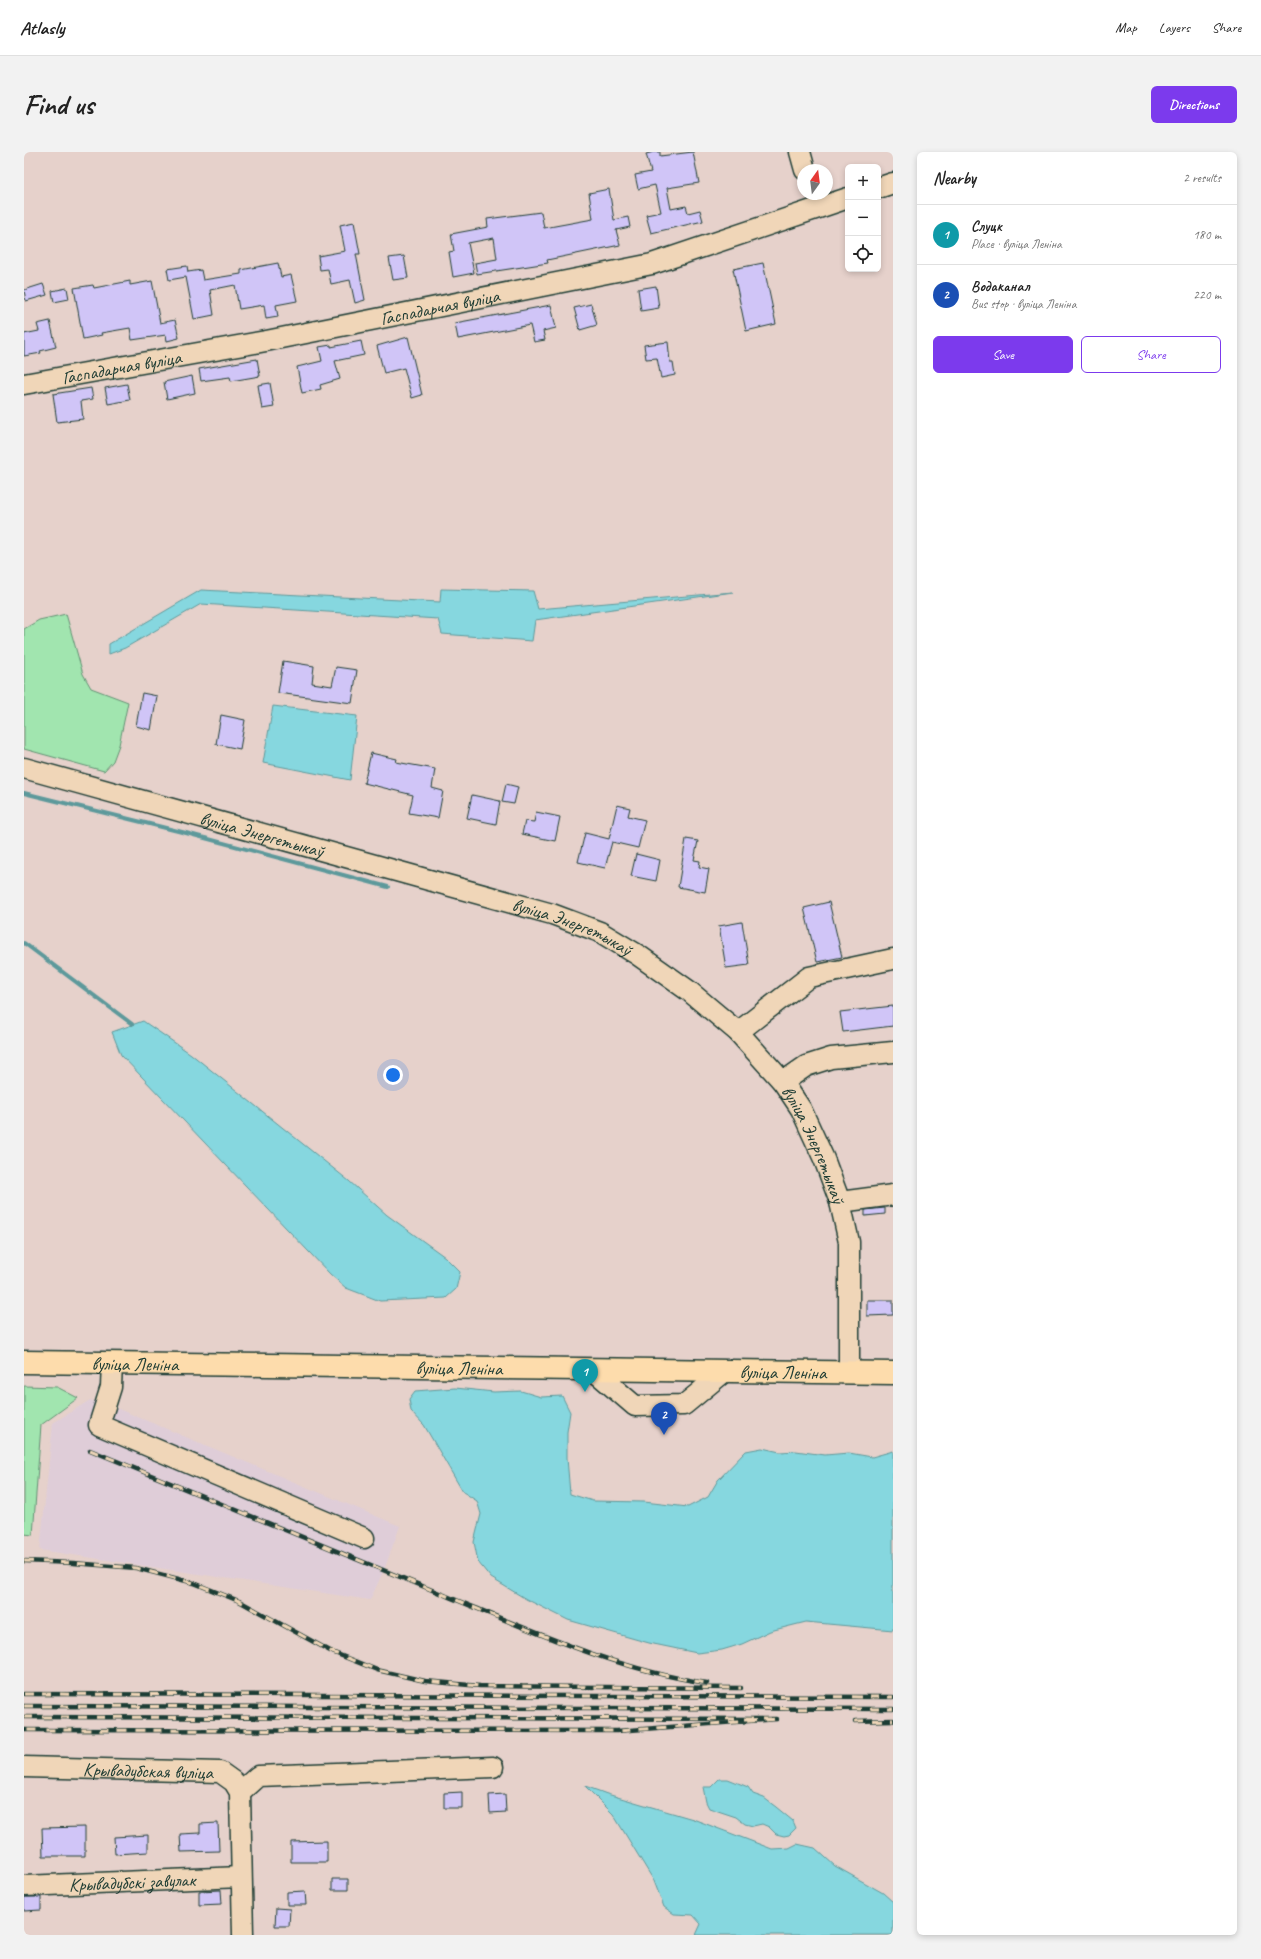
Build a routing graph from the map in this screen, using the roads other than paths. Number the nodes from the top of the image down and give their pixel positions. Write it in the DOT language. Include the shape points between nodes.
graph roads {
  1 [pos="800,152"];
  2 [pos="803,164"];
  3 [pos="893,183"];
  4 [pos="881,187"];
  5 [pos="845,198"];
  6 [pos="814,201"];
  7 [pos="24,384"];
  8 [pos="24,768"];
  9 [pos="893,959"];
  10 [pos="738,1032"];
  11 [pos="893,1052"];
  12 [pos="783,1082"];
  13 [pos="893,1195"];
  14 [pos="840,1202"];
  15 [pos="24,1362"];
  16 [pos="112,1363"];
  17 [pos="593,1370"];
  18 [pos="724,1372"];
  19 [pos="849,1372"];
  20 [pos="893,1373"];
  21 [pos="364,1538"];
  22 [pos="24,1767"];
  23 [pos="493,1767"];
  24 [pos="240,1792"];
  25 [pos="241,1877"];
  26 [pos="24,1886"];
  27 [pos="243,1935"];
  1 -- 2 [label="street"];
  3 -- 4 [label="street"];
  5 -- 6 [label="street, Гаспадарчая вуліца"];
  6 -- 7 [label="street, Гаспадарчая вуліца" via="652,264 266,341"];
  8 -- 10 [label="street, вуліца Энергетыкаў" via="552,914 600,932 638,955 689,991"];
  9 -- 10 [label="street" via="809,977"];
  10 -- 12 [label="street, вуліца Энергетыкаў"];
  11 -- 12 [label="street" via="831,1058 806,1066"];
  12 -- 14 [label="street, вуліца Энергетыкаў" via="801,1109"];
  13 -- 14 [label="street"];
  14 -- 19 [label="street, вуліца Энергетыкаў" via="849,1242"];
  15 -- 16 [label="main road, вуліца Леніна"];
  16 -- 17 [label="main road, вуліца Леніна"];
  16 -- 21 [label="street" via="111,1387 99,1425"];
  17 -- 18 [label="main road, вуліца Леніна"];
  17 -- 18 [label="street" via="635,1406 684,1405"];
  18 -- 19 [label="main road, вуліца Леніна"];
  19 -- 20 [label="main road, вуліца Леніна"];
  22 -- 24 [label="street, Крывадубская вуліца" via="220,1772 234,1782"];
  23 -- 24 [label="street" via="258,1776"];
  24 -- 25 [label="street"];
  25 -- 26 [label="street, Крывадубскі завулак"];
  25 -- 27 [label="street"];
}
